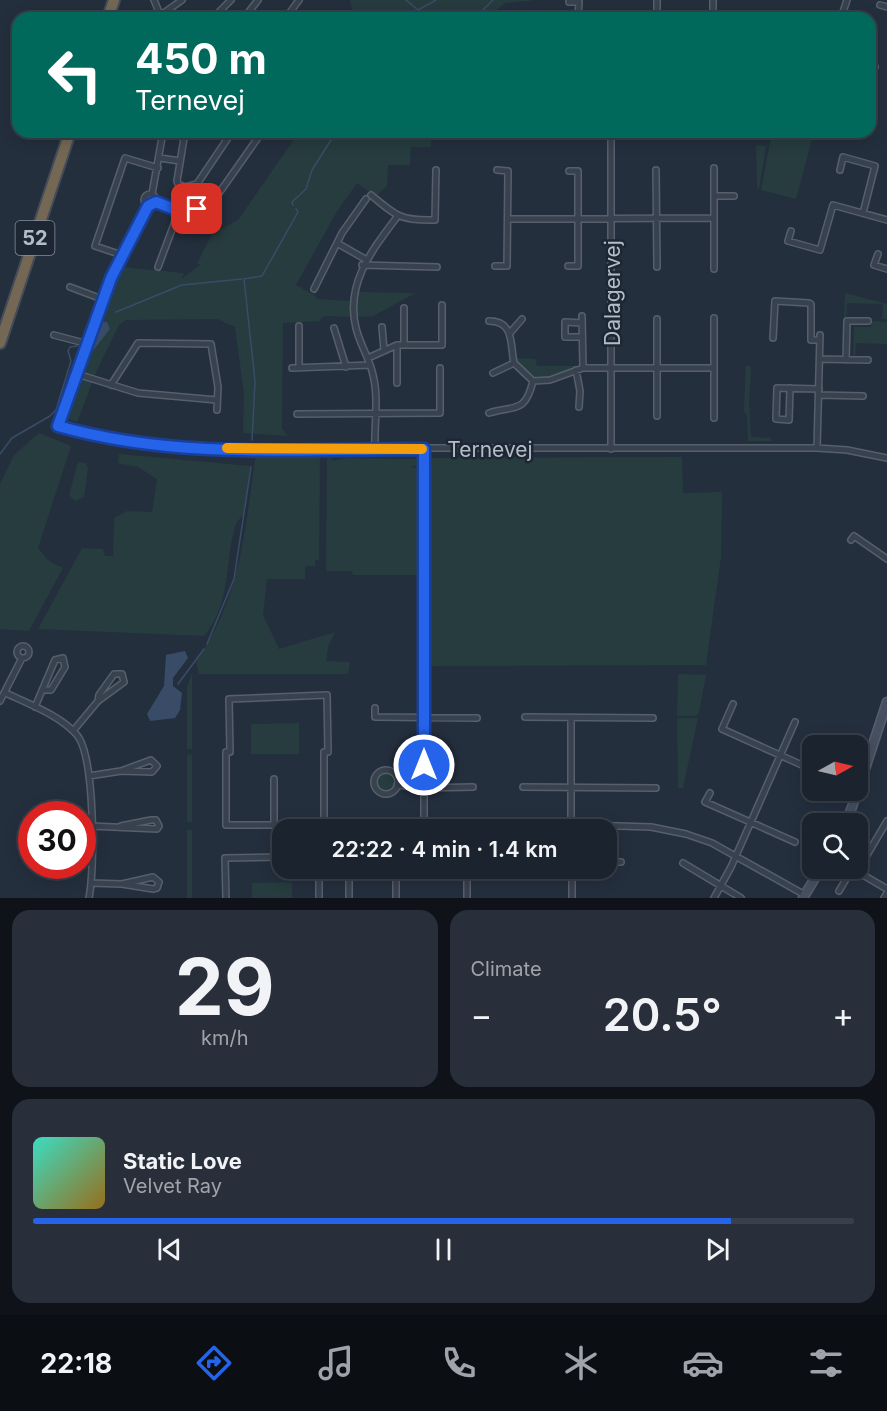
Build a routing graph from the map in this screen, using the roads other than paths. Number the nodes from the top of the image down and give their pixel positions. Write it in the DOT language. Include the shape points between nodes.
graph roads {
  1 [pos="182,0"];
  2 [pos="231,0"];
  3 [pos="258,0"];
  4 [pos="569,2"];
  5 [pos="167,12"];
  6 [pos="219,12"];
  7 [pos="249,12"];
  8 [pos="579,12"];
  9 [pos="68,138"];
  10 [pos="163,138"];
  11 [pos="184,138"];
  12 [pos="228,138"];
  13 [pos="258,138"];
  14 [pos="611,138"];
  15 [pos="160,158"];
  16 [pos="180,161"];
  17 [pos="158,168"];
  18 [pos="714,168"];
  19 [pos="436,170"];
  20 [pos="497,170"];
  21 [pos="656,170"];
  22 [pos="840,170"];
  23 [pos="569,171"];
  24 [pos="152,194"];
  25 [pos="371,195"];
  26 [pos="714,196"];
  27 [pos="734,196"];
  28 [pos="366,199"];
  29 [pos="156,202"];
  30 [pos="148,206"];
  31 [pos="179,211"];
  32 [pos="863,213"];
  33 [pos="397,217"];
  34 [pos="578,218"];
  35 [pos="612,218"];
  36 [pos="657,218"];
  37 [pos="714,218"];
  38 [pos="508,219"];
  39 [pos="887,220"];
  40 [pos="791,231"];
  41 [pos="337,243"];
  42 [pos="878,254"];
  43 [pos="122,255"];
  44 [pos="365,259"];
  45 [pos="362,265"];
  46 [pos="495,266"];
  47 [pos="568,266"];
  48 [pos="158,267"];
  49 [pos="437,267"];
  50 [pos="657,267"];
  51 [pos="887,268"];
  52 [pos="714,269"];
  53 [pos="70,287"];
  54 [pos="314,290"];
  55 [pos="102,298"];
  56 [pos="442,305"];
  57 [pos="404,308"];
  58 [pos="714,318"];
  59 [pos="522,319"];
  60 [pos="657,319"];
  61 [pos="489,321"];
  62 [pos="868,321"];
  63 [pos="299,326"];
  64 [pos="382,327"];
  65 [pos="334,328"];
  66 [pos="510,333"];
  67 [pos="54,335"];
  68 [pos="582,337"];
  69 [pos="773,338"];
  70 [pos="0,343"];
  71 [pos="88,344"];
  72 [pos="401,345"];
  73 [pos="384,350"];
  74 [pos="368,358"];
  75 [pos="820,359"];
  76 [pos="846,360"];
  77 [pos="868,360"];
  78 [pos="514,363"];
  79 [pos="370,365"];
  80 [pos="346,367"];
  81 [pos="292,368"];
  82 [pos="299,368"];
  83 [pos="440,368"];
  84 [pos="583,368"];
  85 [pos="612,368"];
  86 [pos="657,368"];
  87 [pos="714,368"];
  88 [pos="576,369"];
  89 [pos="493,373"];
  90 [pos="77,374"];
  91 [pos="533,381"];
  92 [pos="398,383"];
  93 [pos="111,385"];
  94 [pos="790,388"];
  95 [pos="819,392"];
  96 [pos="863,396"];
  97 [pos="217,400"];
  98 [pos="579,407"];
  99 [pos="217,410"];
  100 [pos="374,413"];
  101 [pos="489,413"];
  102 [pos="297,414"];
  103 [pos="657,416"];
  104 [pos="714,418"];
  105 [pos="375,448"];
  106 [pos="817,448"];
  107 [pos="424,449"];
  108 [pos="611,449"];
  109 [pos="887,458"];
  110 [pos="851,540"];
  111 [pos="887,559"];
  112 [pos="22,658"];
  113 [pos="43,690"];
  114 [pos="6,693"];
  115 [pos="0,701"];
  116 [pos="98,701"];
  117 [pos="887,702"];
  118 [pos="734,704"];
  119 [pos="35,707"];
  120 [pos="375,708"];
  121 [pos="477,717"];
  122 [pos="525,717"];
  123 [pos="424,718"];
  124 [pos="653,718"];
  125 [pos="571,719"];
  126 [pos="795,722"];
  127 [pos="73,731"];
  128 [pos="780,756"];
  129 [pos="868,760"];
  130 [pos="802,765"];
  131 [pos="121,771"];
  132 [pos="89,776"];
  133 [pos="274,780"];
  134 [pos="397,785"];
  135 [pos="473,787"];
  136 [pos="523,787"];
  137 [pos="424,788"];
  138 [pos="571,788"];
  139 [pos="656,788"];
  140 [pos="710,793"];
  141 [pos="90,801"];
  142 [pos="274,819"];
  143 [pos="324,819"];
  144 [pos="424,819"];
  145 [pos="571,819"];
  146 [pos="887,821"];
  147 [pos="751,822"];
  148 [pos="272,824"];
  149 [pos="96,826"];
  150 [pos="121,826"];
  151 [pos="617,826"];
  152 [pos="795,842"];
  153 [pos="868,848"];
  154 [pos="736,855"];
  155 [pos="272,857"];
  156 [pos="617,862"];
  157 [pos="621,862"];
  158 [pos="683,863"];
  159 [pos="868,878"];
  160 [pos="91,879"];
  161 [pos="318,879"];
  162 [pos="349,879"];
  163 [pos="396,879"];
  164 [pos="467,879"];
  165 [pos="572,879"];
  166 [pos="815,879"];
  167 [pos="847,879"];
  168 [pos="91,883"];
  169 [pos="122,884"];
  170 [pos="721,886"];
  171 [pos="887,889"];
  172 [pos="839,891"];
  173 [pos="887,893"];
  174 [pos="804,897"];
  175 [pos="89,898"];
  176 [pos="226,898"];
  177 [pos="319,898"];
  178 [pos="349,898"];
  179 [pos="396,898"];
  180 [pos="467,898"];
  181 [pos="572,898"];
  182 [pos="714,898"];
  183 [pos="741,898"];
  184 [pos="884,898"];
  1 -- 5 [label="street"];
  2 -- 6 [label="street"];
  3 -- 7 [label="street"];
  4 -- 8 [label="street" via="579,2"];
  9 -- 70 [label="highway, 52"];
  10 -- 15 [label="street"];
  11 -- 16 [label="street"];
  12 -- 16 [label="street" via="197,184 178,184"];
  13 -- 31 [label="street" via="217,196 203,207"];
  14 -- 35 [label="street, Dalagervej"];
  15 -- 16 [label="street"];
  15 -- 17 [label="street"];
  17 -- 24 [label="street"];
  17 -- 43 [label="street" via="125,158 95,246"];
  18 -- 26 [label="street"];
  19 -- 33 [label="street" via="435,220"];
  20 -- 38 [label="street" via="508,171"];
  21 -- 36 [label="street"];
  22 -- 32 [label="street" via="843,157 875,166"];
  23 -- 34 [label="street, Dalagervej" via="578,171"];
  24 -- 29 [label="street"];
  24 -- 30 [label="street" via="145,197"];
  25 -- 33 [label="street"];
  26 -- 27 [label="street"];
  26 -- 37 [label="street"];
  28 -- 41 [label="street"];
  29 -- 30 [label="street"];
  29 -- 31 [label="street"];
  30 -- 43 [label="street"];
  31 -- 48 [label="street"];
  32 -- 39 [label="street"];
  32 -- 40 [label="street" via="833,205 820,250 788,242"];
  33 -- 44 [label="street"];
  34 -- 35 [label="street, Dalagervej"];
  34 -- 38 [label="street, Dalagervej"];
  34 -- 47 [label="street, Dalagervej" via="578,266"];
  35 -- 36 [label="street, Dalagervej"];
  35 -- 85 [label="street, Dalagervej"];
  36 -- 37 [label="street, Dalagervej"];
  36 -- 50 [label="street"];
  37 -- 52 [label="street"];
  38 -- 46 [label="street" via="507,266"];
  41 -- 44 [label="street"];
  41 -- 54 [label="street"];
  42 -- 51 [label="street" via="874,265"];
  43 -- 55 [label="street"];
  44 -- 45 [label="street"];
  45 -- 49 [label="street"];
  45 -- 74 [label="street" via="354,320"];
  53 -- 55 [label="street"];
  55 -- 71 [label="street"];
  56 -- 72 [label="street" via="442,345"];
  57 -- 72 [label="street"];
  58 -- 87 [label="street"];
  59 -- 66 [label="street"];
  60 -- 86 [label="street"];
  61 -- 66 [label="street" via="501,323"];
  62 -- 76 [label="street" via="847,321"];
  63 -- 82 [label="street"];
  64 -- 73 [label="street"];
  65 -- 80 [label="street"];
  66 -- 78 [label="street"];
  67 -- 71 [label="street"];
  68 -- 68 [label="street, Dalagervej" via="565,337 565,322 582,319"];
  68 -- 84 [label="street, Dalagervej"];
  69 -- 75 [label="street" via="775,302 809,303 811,340 820,338"];
  71 -- 90 [label="street"];
  72 -- 73 [label="street"];
  72 -- 92 [label="street"];
  73 -- 74 [label="street"];
  74 -- 79 [label="street"];
  75 -- 76 [label="street"];
  75 -- 95 [label="street"];
  76 -- 77 [label="street"];
  78 -- 89 [label="street"];
  78 -- 91 [label="street"];
  79 -- 80 [label="street"];
  79 -- 100 [label="street"];
  80 -- 82 [label="street"];
  81 -- 82 [label="street"];
  83 -- 100 [label="street" via="440,413"];
  84 -- 85 [label="street, Dalagervej"];
  84 -- 88 [label="street, Dalagervej"];
  85 -- 86 [label="street, Dalagervej"];
  85 -- 108 [label="street, Dalagervej"];
  86 -- 87 [label="street, Dalagervej"];
  86 -- 103 [label="street"];
  87 -- 104 [label="street"];
  88 -- 91 [label="street, Dalagervej" via="550,380"];
  88 -- 98 [label="street"];
  90 -- 93 [label="street"];
  90 -- 105 [label="street, Ternevej" via="58,426 114,441 208,448"];
  91 -- 101 [label="street" via="530,394 521,405"];
  93 -- 97 [label="street" via="138,393"];
  93 -- 97 [label="street" via="138,343 211,344"];
  94 -- 94 [label="street" via="777,388 776,419 789,420"];
  94 -- 95 [label="street"];
  95 -- 96 [label="street"];
  95 -- 106 [label="street"];
  97 -- 99 [label="street"];
  100 -- 102 [label="street"];
  100 -- 105 [label="street"];
  105 -- 107 [label="street, Ternevej"];
  106 -- 108 [label="street, Ternevej"];
  106 -- 109 [label="street, Ternevej"];
  107 -- 108 [label="street, Ternevej"];
  107 -- 123 [label="street"];
  110 -- 111 [label="street" via="854,536"];
  112 -- 114 [label="street"];
  113 -- 113 [label="street" via="56,660 63,658 66,663 61,675 51,690"];
  113 -- 119 [label="street"];
  114 -- 115 [label="street"];
  114 -- 119 [label="street"];
  116 -- 116 [label="street" via="124,682 122,674 114,674"];
  116 -- 127 [label="street"];
  117 -- 129 [label="street"];
  118 -- 128 [label="street" via="722,729"];
  119 -- 127 [label="street"];
  120 -- 123 [label="street" via="375,717"];
  121 -- 123 [label="street"];
  122 -- 125 [label="street"];
  123 -- 137 [label="street"];
  124 -- 125 [label="street"];
  125 -- 138 [label="street"];
  126 -- 128 [label="street"];
  127 -- 132 [label="street" via="83,745"];
  128 -- 130 [label="street"];
  128 -- 147 [label="street"];
  131 -- 131 [label="street" via="152,772 157,766 151,760"];
  131 -- 132 [label="street"];
  132 -- 141 [label="street"];
  133 -- 142 [label="street"];
  134 -- 134 [label="street" via="396,775 390,770 379,772 375,778 375,786 381,792 389,793"];
  134 -- 137 [label="street"];
  135 -- 137 [label="street"];
  136 -- 138 [label="street"];
  137 -- 144 [label="street"];
  138 -- 139 [label="street"];
  138 -- 145 [label="street"];
  140 -- 147 [label="street" via="705,802"];
  143 -- 148 [label="street" via="327,696 229,699 226,825"];
  146 -- 153 [label="street"];
  147 -- 152 [label="street"];
  147 -- 154 [label="street"];
  149 -- 150 [label="street"];
  150 -- 150 [label="street" via="148,831 159,826 156,820"];
  151 -- 154 [label="street" via="686,834"];
  154 -- 170 [label="street"];
  154 -- 174 [label="street"];
  155 -- 176 [label="street" via="225,858"];
  156 -- 157 [label="street"];
  158 -- 170 [label="street"];
  159 -- 171 [label="street"];
  160 -- 168 [label="street"];
  161 -- 177 [label="street"];
  162 -- 178 [label="street"];
  163 -- 179 [label="street"];
  164 -- 180 [label="street"];
  165 -- 181 [label="street"];
  166 -- 174 [label="street"];
  167 -- 172 [label="street"];
  168 -- 169 [label="street"];
  168 -- 175 [label="street"];
  169 -- 169 [label="street" via="153,877 159,882 153,889"];
  170 -- 182 [label="street"];
  170 -- 183 [label="street"];
  173 -- 184 [label="street"];
}
